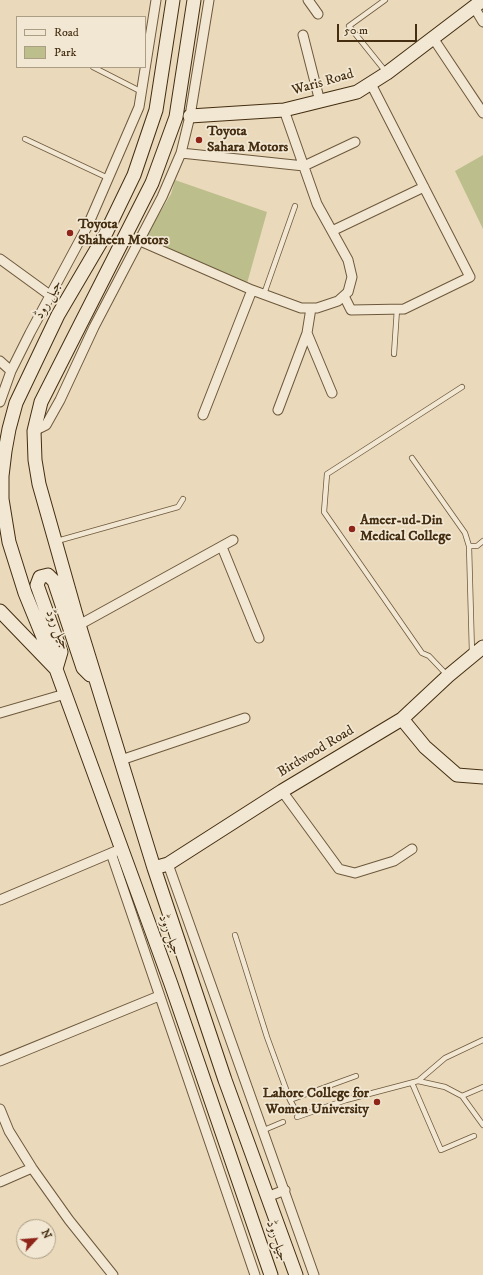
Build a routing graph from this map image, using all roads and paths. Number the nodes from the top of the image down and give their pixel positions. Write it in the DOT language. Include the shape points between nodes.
graph roads {
  1 [pos="155,0"];
  2 [pos="173,0"];
  3 [pos="194,0"];
  4 [pos="209,0"];
  5 [pos="308,0"];
  6 [pos="385,0"];
  7 [pos="478,4"];
  8 [pos="318,14"];
  9 [pos="483,22"];
  10 [pos="303,35"];
  11 [pos="433,38"];
  12 [pos="146,64"];
  13 [pos="95,68"];
  14 [pos="145,68"];
  15 [pos="387,73"];
  16 [pos="371,84"];
  17 [pos="142,92"];
  18 [pos="320,102"];
  19 [pos="284,110"];
  20 [pos="483,113"];
  21 [pos="190,116"];
  22 [pos="26,139"];
  23 [pos="355,142"];
  24 [pos="181,153"];
  25 [pos="304,166"];
  26 [pos="108,178"];
  27 [pos="424,187"];
  28 [pos="295,206"];
  29 [pos="332,231"];
  30 [pos="140,241"];
  31 [pos="0,259"];
  32 [pos="252,290"];
  33 [pos="264,294"];
  34 [pos="51,296"];
  35 [pos="344,296"];
  36 [pos="311,308"];
  37 [pos="397,310"];
  38 [pos="307,333"];
  39 [pos="394,354"];
  40 [pos="0,362"];
  41 [pos="12,371"];
  42 [pos="462,387"];
  43 [pos="332,393"];
  44 [pos="0,402"];
  45 [pos="278,410"];
  46 [pos="203,414"];
  47 [pos="34,432"];
  48 [pos="412,458"];
  49 [pos="1,499"];
  50 [pos="183,499"];
  51 [pos="234,540"];
  52 [pos="56,541"];
  53 [pos="483,541"];
  54 [pos="469,546"];
  55 [pos="222,547"];
  56 [pos="0,611"];
  57 [pos="79,625"];
  58 [pos="259,638"];
  59 [pos="483,647"];
  60 [pos="472,656"];
  61 [pos="56,669"];
  62 [pos="448,676"];
  63 [pos="97,683"];
  64 [pos="65,694"];
  65 [pos="0,713"];
  66 [pos="245,718"];
  67 [pos="402,720"];
  68 [pos="121,760"];
  69 [pos="483,777"];
  70 [pos="282,791"];
  71 [pos="412,849"];
  72 [pos="116,851"];
  73 [pos="168,864"];
  74 [pos="154,868"];
  75 [pos="0,900"];
  76 [pos="235,935"];
  77 [pos="159,996"];
  78 [pos="483,1040"];
  79 [pos="0,1061"];
  80 [pos="356,1076"];
  81 [pos="418,1081"];
  82 [pos="412,1083"];
  83 [pos="483,1087"];
  84 [pos="462,1096"];
  85 [pos="290,1100"];
  86 [pos="0,1109"];
  87 [pos="283,1122"];
  88 [pos="483,1125"];
  89 [pos="264,1130"];
  90 [pos="474,1136"];
  91 [pos="32,1168"];
  92 [pos="0,1182"];
  93 [pos="285,1190"];
  94 [pos="267,1197"];
  95 [pos="113,1275"];
  96 [pos="255,1275"];
  97 [pos="271,1275"];
  98 [pos="296,1275"];
  99 [pos="314,1275"];
  1 -- 12 [label="street"];
  2 -- 49 [label="main road, جیل روڈ" via="156,110 136,168 105,235 58,315 16,403 5,451"];
  3 -- 47 [label="main road, جیل روڈ" via="176,117 152,183 41,402"];
  4 -- 21 [label="street"];
  5 -- 8 [label="street"];
  6 -- 15 [label="lane" via="349,26"];
  7 -- 9 [label="street"];
  7 -- 11 [label="main road, Waris Road"];
  10 -- 18 [label="street"];
  11 -- 15 [label="main road, Waris Road"];
  11 -- 20 [label="street"];
  13 -- 17 [label="lane"];
  14 -- 17 [label="street"];
  15 -- 16 [label="main road, Waris Road"];
  16 -- 18 [label="main road, Waris Road" via="357,92"];
  16 -- 27 [label="street"];
  17 -- 26 [label="street" via="139,107"];
  18 -- 19 [label="main road, Waris Road"];
  19 -- 21 [label="main road, Waris Road"];
  19 -- 25 [label="street"];
  21 -- 24 [label="street"];
  22 -- 26 [label="lane"];
  23 -- 25 [label="street"];
  24 -- 25 [label="street"];
  24 -- 30 [label="street"];
  25 -- 29 [label="street" via="317,204"];
  26 -- 34 [label="street" via="88,225"];
  27 -- 29 [label="street"];
  27 -- 37 [label="street" via="470,277"];
  28 -- 33 [label="lane"];
  29 -- 35 [label="street" via="348,260 352,278 348,292"];
  30 -- 32 [label="street"];
  30 -- 47 [label="street" via="46,425"];
  31 -- 34 [label="street"];
  32 -- 33 [label="street"];
  32 -- 46 [label="street"];
  33 -- 36 [label="street" via="301,308"];
  34 -- 41 [label="street"];
  35 -- 36 [label="street" via="338,301"];
  35 -- 37 [label="street" via="351,310"];
  36 -- 38 [label="street"];
  37 -- 39 [label="lane"];
  38 -- 43 [label="street"];
  38 -- 45 [label="street"];
  40 -- 41 [label="street"];
  41 -- 44 [label="street"];
  42 -- 62 [label="lane" via="327,474 324,512 422,653 429,656"];
  47 -- 52 [label="main road, جیل روڈ" via="37,472"];
  48 -- 54 [label="lane" via="465,533"];
  49 -- 61 [label="main road, جیل روڈ" via="14,560 34,618"];
  50 -- 52 [label="lane" via="178,507"];
  51 -- 55 [label="street"];
  52 -- 57 [label="main road, جیل روڈ"];
  53 -- 54 [label="lane" via="477,546"];
  54 -- 60 [label="lane"];
  55 -- 57 [label="street"];
  55 -- 58 [label="street"];
  56 -- 61 [label="main road"];
  57 -- 63 [label="main road, جیل روڈ"];
  59 -- 60 [label="main road, Birdwood Road"];
  60 -- 62 [label="main road, Birdwood Road"];
  61 -- 63 [label="main road" via="61,652 37,585 44,574 54,581 83,668"];
  61 -- 64 [label="main road, جیل روڈ"];
  62 -- 67 [label="main road, Birdwood Road"];
  63 -- 68 [label="main road, جیل روڈ"];
  64 -- 65 [label="street"];
  64 -- 72 [label="main road, جیل روڈ"];
  66 -- 68 [label="street"];
  67 -- 69 [label="main road" via="425,747 457,775"];
  67 -- 70 [label="main road, Birdwood Road"];
  68 -- 74 [label="main road, جیل روڈ"];
  70 -- 71 [label="street" via="339,869 355,873 394,861"];
  70 -- 73 [label="main road, Birdwood Road"];
  72 -- 75 [label="street"];
  72 -- 77 [label="street"];
  72 -- 97 [label="main road, جیل روڈ" via="170,984"];
  73 -- 74 [label="main road, Birdwood Road"];
  73 -- 89 [label="street"];
  74 -- 94 [label="main road, جیل روڈ"];
  76 -- 85 [label="lane"];
  77 -- 79 [label="street"];
  77 -- 96 [label="street"];
  78 -- 81 [label="lane" via="445,1058"];
  80 -- 85 [label="lane"];
  81 -- 82 [label="lane"];
  81 -- 84 [label="lane" via="444,1087"];
  82 -- 85 [label="lane" via="346,1100 298,1116"];
  82 -- 90 [label="lane" via="441,1150"];
  83 -- 84 [label="lane"];
  84 -- 88 [label="lane"];
  86 -- 91 [label="street"];
  87 -- 89 [label="lane"];
  89 -- 93 [label="street"];
  91 -- 92 [label="street"];
  91 -- 95 [label="street"];
  93 -- 94 [label="street"];
  93 -- 99 [label="street"];
  94 -- 98 [label="main road, جیل روڈ"];
}
